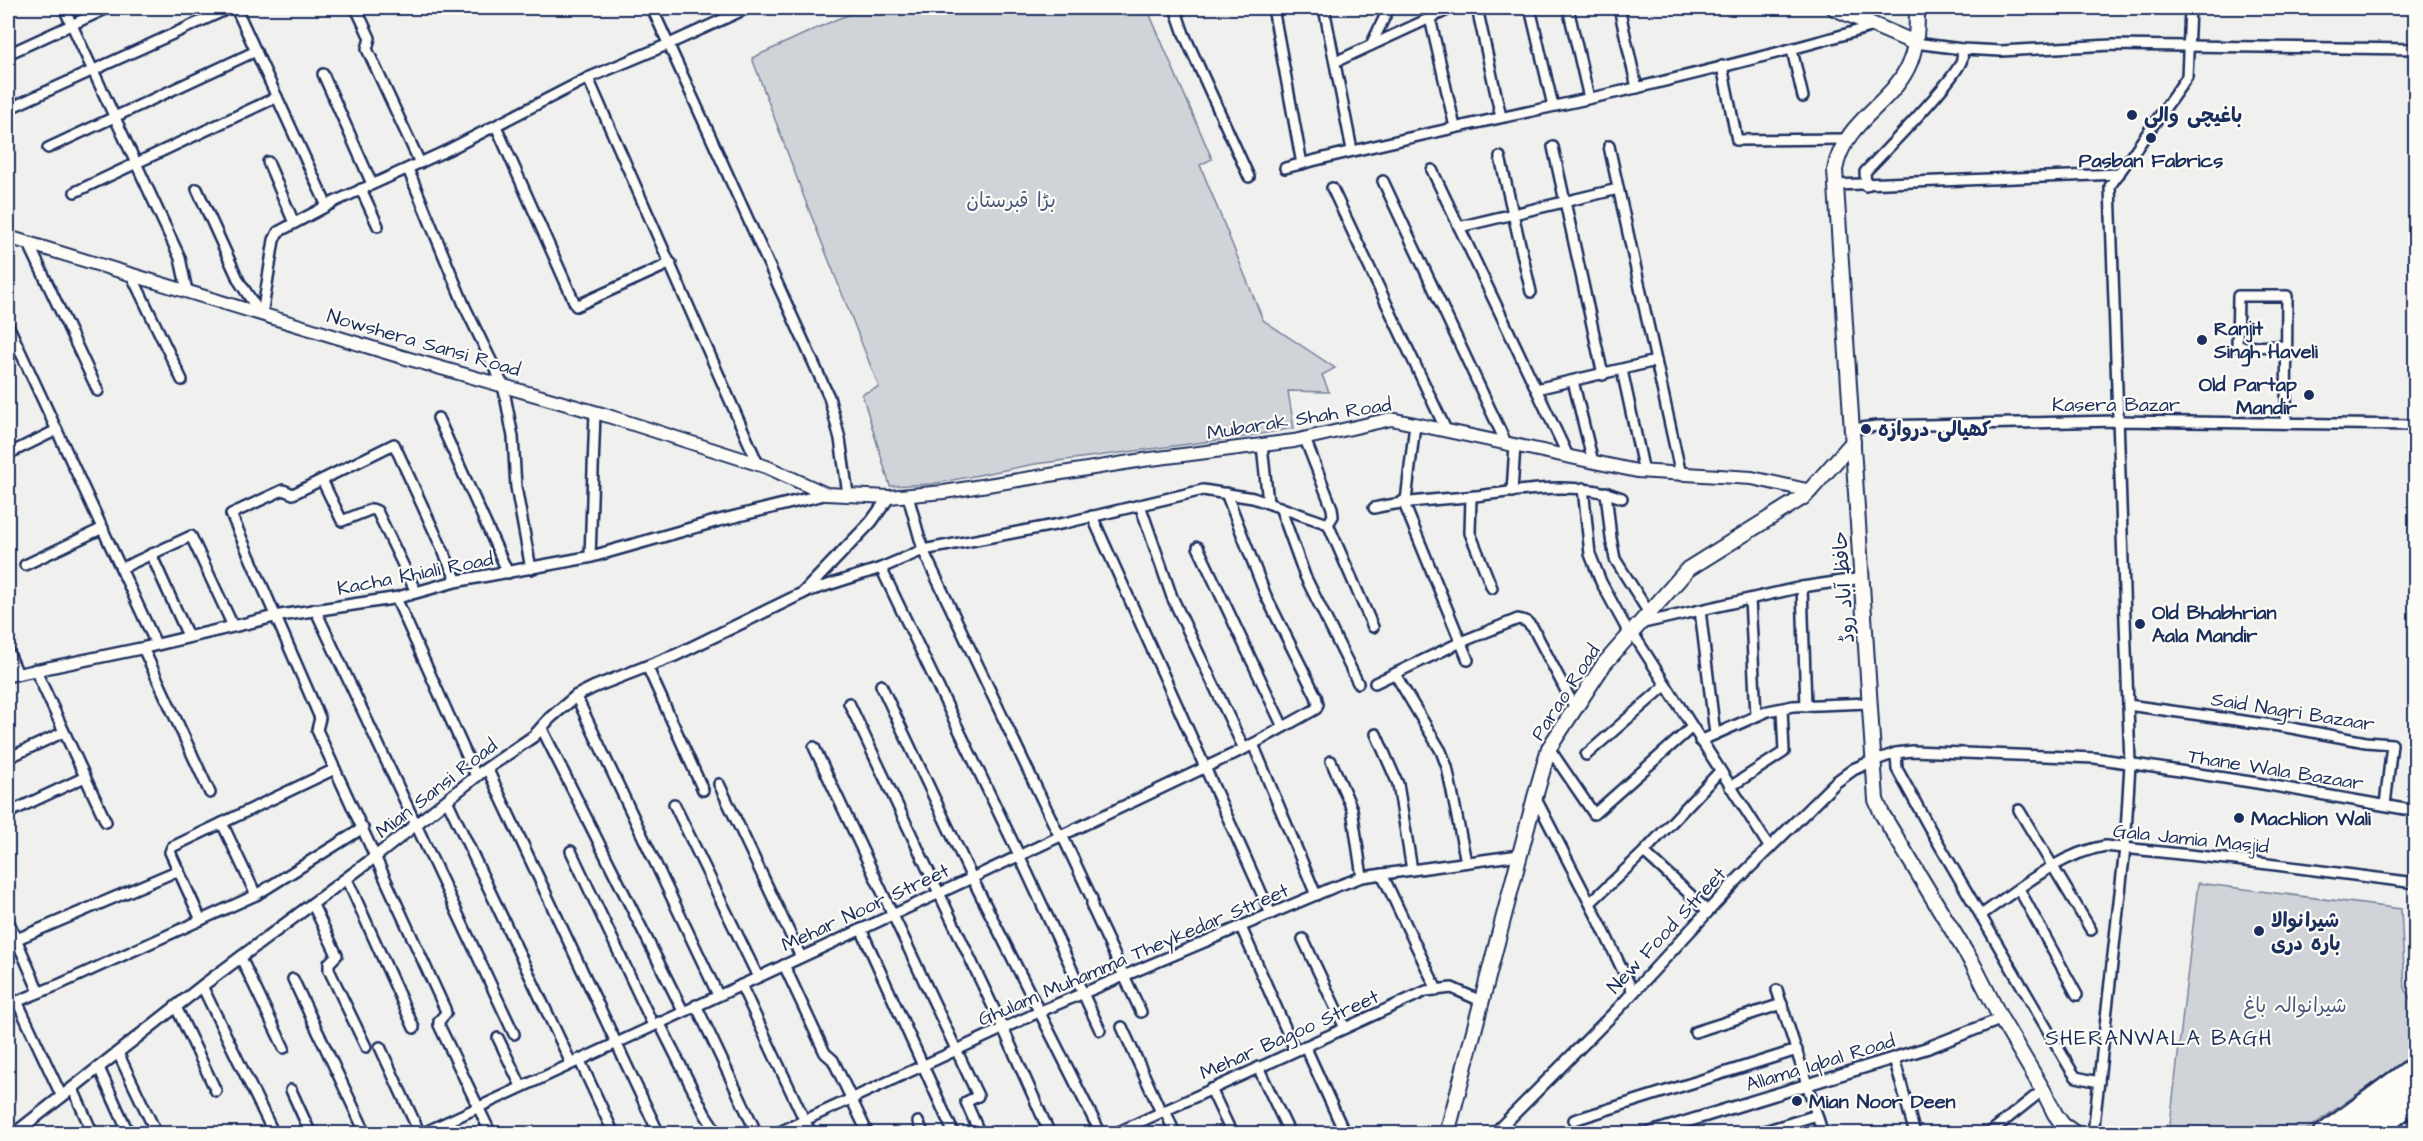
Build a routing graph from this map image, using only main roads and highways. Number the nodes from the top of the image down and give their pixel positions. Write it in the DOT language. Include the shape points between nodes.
graph roads {
  1 [pos="1834,8"];
  2 [pos="1917,8"];
  3 [pos="1915,43"];
  4 [pos="8,237"];
  5 [pos="1852,435"];
  6 [pos="1810,491"];
  7 [pos="826,494"];
  8 [pos="2415,1063"];
  9 [pos="2415,1074"];
  10 [pos="2415,1086"];
  11 [pos="2415,1102"];
  12 [pos="1447,1134"];
  13 [pos="2076,1134"];
  14 [pos="2320,1134"];
  15 [pos="2336,1134"];
  16 [pos="2354,1134"];
  17 [pos="2376,1134"];
  1 -- 3 [label="main road"];
  2 -- 3 [label="main road, حافظ آباد روڈ"];
  3 -- 5 [label="main road, حافظ آباد روڈ" via="1911,62 1900,80 1845,139 1835,170"];
  4 -- 7 [label="main road, Nowshera Sansi Road" via="595,412 758,464"];
  5 -- 6 [label="main road, Parao Road"];
  5 -- 13 [label="main road, حافظ آباد روڈ" via="1876,800 2055,1114"];
  6 -- 7 [label="main road, Mubarak Shah Road" via="1752,478 1644,472 1391,419 1305,439 944,492 889,498"];
  6 -- 12 [label="main road, Parao Road" via="1688,569 1604,664 1549,748"];
  8 -- 14 [label="highway"];
  9 -- 15 [label="main road"];
  10 -- 16 [label="main road"];
  11 -- 17 [label="highway"];
}
